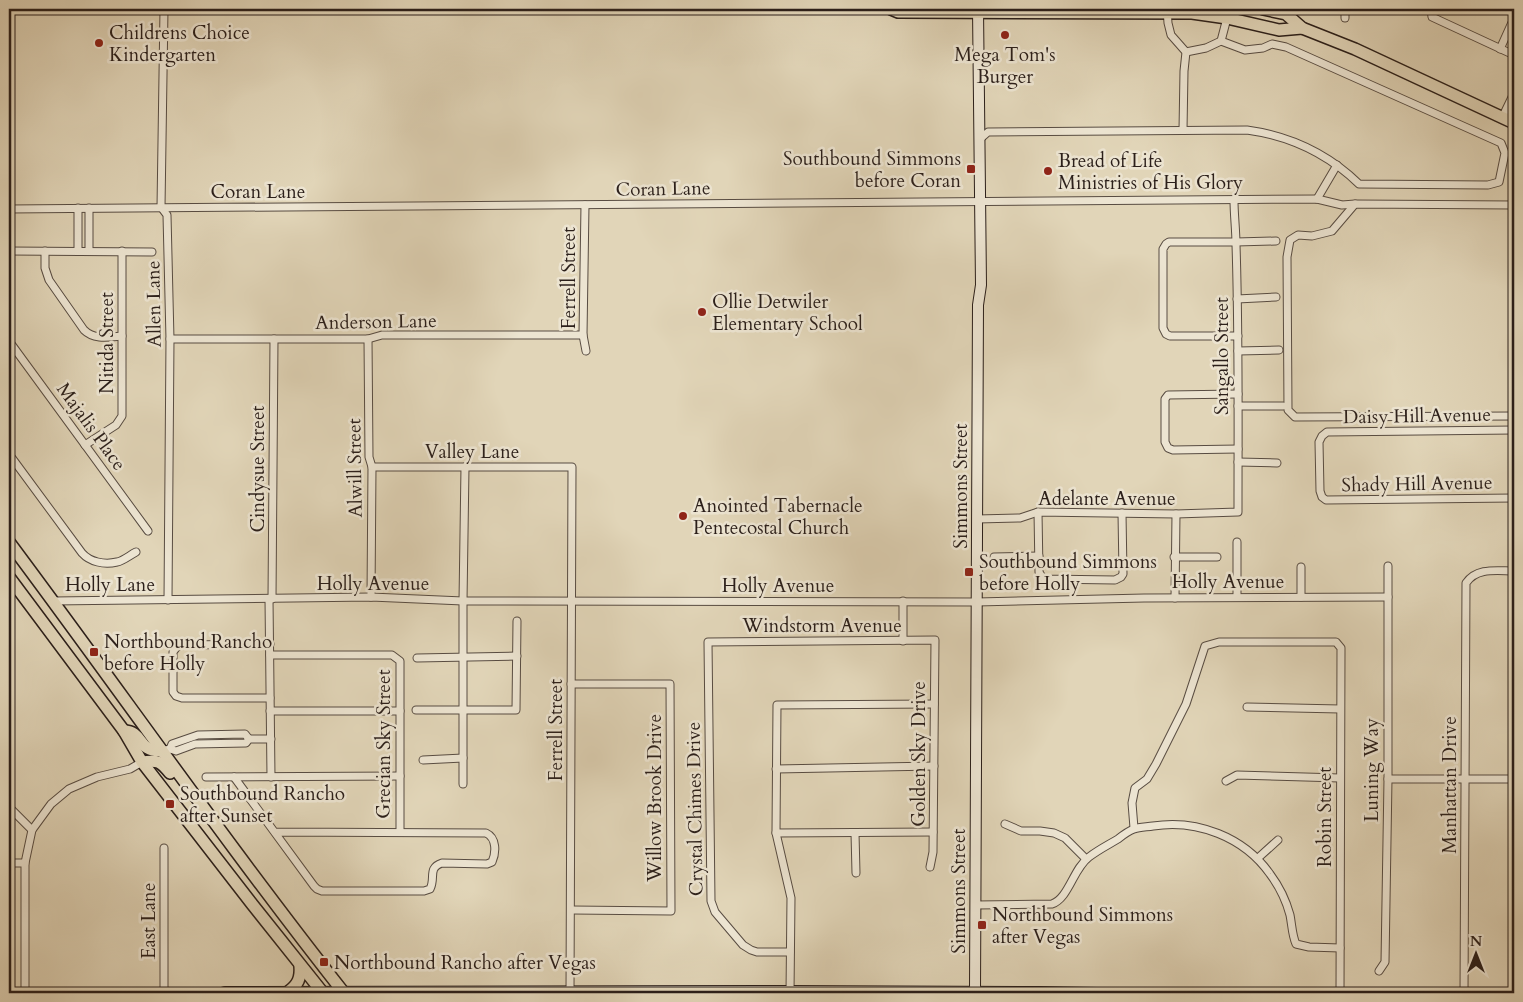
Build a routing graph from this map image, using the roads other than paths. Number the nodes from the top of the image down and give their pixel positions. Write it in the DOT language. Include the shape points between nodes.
graph roads {
  1 [pos="164,9"];
  2 [pos="891,9"];
  3 [pos="1263,9"];
  4 [pos="1345,9"];
  5 [pos="1432,9"];
  6 [pos="978,10"];
  7 [pos="1101,10"];
  8 [pos="1168,11"];
  9 [pos="1227,18"];
  10 [pos="1345,18"];
  11 [pos="1514,18"];
  12 [pos="1302,28"];
  13 [pos="1220,41"];
  14 [pos="1500,49"];
  15 [pos="1186,52"];
  16 [pos="1514,55"];
  17 [pos="1514,92"];
  18 [pos="1511,120"];
  19 [pos="1183,130"];
  20 [pos="979,140"];
  21 [pos="1337,165"];
  22 [pos="1318,199"];
  23 [pos="1234,200"];
  24 [pos="979,202"];
  25 [pos="1355,204"];
  26 [pos="585,205"];
  27 [pos="1514,205"];
  28 [pos="162,207"];
  29 [pos="78,208"];
  30 [pos="89,208"];
  31 [pos="9,209"];
  32 [pos="1276,241"];
  33 [pos="1236,242"];
  34 [pos="9,251"];
  35 [pos="45,251"];
  36 [pos="78,251"];
  37 [pos="90,251"];
  38 [pos="122,252"];
  39 [pos="152,252"];
  40 [pos="1276,298"];
  41 [pos="1237,299"];
  42 [pos="583,335"];
  43 [pos="122,336"];
  44 [pos="1238,336"];
  45 [pos="274,338"];
  46 [pos="368,338"];
  47 [pos="170,339"];
  48 [pos="9,341"];
  49 [pos="1279,350"];
  50 [pos="586,351"];
  51 [pos="1238,351"];
  52 [pos="1238,394"];
  53 [pos="1238,406"];
  54 [pos="1283,406"];
  55 [pos="1514,416"];
  56 [pos="1514,430"];
  57 [pos="85,445"];
  58 [pos="1238,449"];
  59 [pos="9,454"];
  60 [pos="1238,462"];
  61 [pos="1277,463"];
  62 [pos="372,467"];
  63 [pos="465,467"];
  64 [pos="572,467"];
  65 [pos="1322,497"];
  66 [pos="1514,498"];
  67 [pos="1038,512"];
  68 [pos="1238,512"];
  69 [pos="1122,513"];
  70 [pos="1176,514"];
  71 [pos="977,519"];
  72 [pos="148,531"];
  73 [pos="9,542"];
  74 [pos="1237,542"];
  75 [pos="136,552"];
  76 [pos="1038,556"];
  77 [pos="994,557"];
  78 [pos="1174,557"];
  79 [pos="1217,557"];
  80 [pos="1388,566"];
  81 [pos="1301,567"];
  82 [pos="1514,571"];
  83 [pos="9,577"];
  84 [pos="371,597"];
  85 [pos="1237,597"];
  86 [pos="1301,597"];
  87 [pos="1175,598"];
  88 [pos="1388,598"];
  89 [pos="271,599"];
  90 [pos="168,600"];
  91 [pos="572,600"];
  92 [pos="53,601"];
  93 [pos="463,601"];
  94 [pos="903,602"];
  95 [pos="977,602"];
  96 [pos="517,621"];
  97 [pos="935,640"];
  98 [pos="708,642"];
  99 [pos="903,642"];
  100 [pos="270,644"];
  101 [pos="270,655"];
  102 [pos="517,656"];
  103 [pos="463,657"];
  104 [pos="418,658"];
  105 [pos="571,684"];
  106 [pos="270,698"];
  107 [pos="934,704"];
  108 [pos="1247,707"];
  109 [pos="1340,709"];
  110 [pos="416,710"];
  111 [pos="463,710"];
  112 [pos="270,711"];
  113 [pos="400,711"];
  114 [pos="124,731"];
  115 [pos="270,738"];
  116 [pos="166,750"];
  117 [pos="463,758"];
  118 [pos="423,760"];
  119 [pos="142,762"];
  120 [pos="934,766"];
  121 [pos="776,769"];
  122 [pos="400,776"];
  123 [pos="206,777"];
  124 [pos="234,777"];
  125 [pos="271,777"];
  126 [pos="1340,778"];
  127 [pos="1388,778"];
  128 [pos="1465,779"];
  129 [pos="1514,779"];
  130 [pos="1226,781"];
  131 [pos="184,782"];
  132 [pos="463,784"];
  133 [pos="9,807"];
  134 [pos="1005,824"];
  135 [pos="1134,828"];
  136 [pos="32,830"];
  137 [pos="275,832"];
  138 [pos="400,832"];
  139 [pos="856,832"];
  140 [pos="933,832"];
  141 [pos="776,833"];
  142 [pos="1278,840"];
  143 [pos="164,848"];
  144 [pos="1258,858"];
  145 [pos="1086,859"];
  146 [pos="25,863"];
  147 [pos="9,864"];
  148 [pos="930,867"];
  149 [pos="856,873"];
  150 [pos="976,905"];
  151 [pos="572,910"];
  152 [pos="1340,948"];
  153 [pos="790,952"];
  154 [pos="300,966"];
  155 [pos="1379,971"];
  156 [pos="288,992"];
  157 [pos="323,992"];
  158 [pos="343,992"];
  159 [pos="570,992"];
  160 [pos="617,992"];
  161 [pos="695,992"];
  162 [pos="790,992"];
  163 [pos="855,992"];
  164 [pos="975,992"];
  165 [pos="25,993"];
  166 [pos="164,993"];
  167 [pos="222,993"];
  168 [pos="1097,993"];
  169 [pos="1340,993"];
  170 [pos="1464,993"];
  1 -- 28 [label="street, Allen Lane"];
  2 -- 6 [label="main road" via="898,12"];
  3 -- 12 [label="main road" via="1286,14"];
  4 -- 10 [label="street"];
  5 -- 14 [label="street" via="1432,17"];
  6 -- 7 [label="main road"];
  6 -- 20 [label="main road, Simmons Street"];
  7 -- 8 [label="main road"];
  8 -- 9 [label="main road"];
  8 -- 15 [label="street" via="1171,35"];
  9 -- 12 [label="main road" via="1279,30"];
  9 -- 13 [label="street"];
  11 -- 14 [label="street"];
  12 -- 18 [label="main road"];
  13 -- 15 [label="street"];
  13 -- 21 [label="street" via="1245,50 1272,44 1286,47 1501,143 1506,153 1499,182 1488,185 1359,184"];
  14 -- 16 [label="street"];
  15 -- 19 [label="street"];
  17 -- 18 [label="street"];
  19 -- 20 [label="street" via="989,132"];
  19 -- 21 [label="street" via="1267,133 1314,150"];
  20 -- 24 [label="main road, Simmons Street"];
  21 -- 22 [label="street"];
  22 -- 23 [label="street, Coran Lane"];
  22 -- 25 [label="street, Coran Lane" via="1342,205"];
  23 -- 24 [label="street, Coran Lane"];
  23 -- 33 [label="street, Sangallo Street"];
  24 -- 26 [label="street, Coran Lane"];
  24 -- 71 [label="main road, Simmons Street"];
  25 -- 27 [label="street, Coran Lane"];
  25 -- 55 [label="street" via="1332,231 1312,236 1298,235 1290,240 1287,257 1288,410 1295,417"];
  26 -- 28 [label="street, Coran Lane"];
  26 -- 42 [label="street, Ferrell Street"];
  28 -- 30 [label="street, Coran Lane"];
  28 -- 47 [label="street, Allen Lane" via="168,215"];
  29 -- 30 [label="street, Coran Lane"];
  29 -- 31 [label="street, Coran Lane"];
  29 -- 36 [label="street"];
  30 -- 37 [label="street"];
  32 -- 33 [label="street"];
  33 -- 41 [label="street, Sangallo Street"];
  33 -- 44 [label="street" via="1166,244 1163,249 1163,328 1170,336"];
  34 -- 35 [label="street"];
  35 -- 36 [label="street"];
  35 -- 43 [label="street" via="49,280 84,330 96,337"];
  36 -- 37 [label="street"];
  37 -- 38 [label="street"];
  38 -- 39 [label="street"];
  38 -- 43 [label="street, Nitida Street"];
  40 -- 41 [label="street"];
  41 -- 44 [label="street, Sangallo Street"];
  42 -- 46 [label="street, Anderson Lane" via="382,335"];
  42 -- 50 [label="street, Ferrell Street"];
  43 -- 57 [label="street, Nitida Street" via="121,419"];
  44 -- 51 [label="street, Sangallo Street"];
  45 -- 46 [label="street, Anderson Lane"];
  45 -- 47 [label="street, Anderson Lane"];
  45 -- 89 [label="street, Cindysue Street"];
  46 -- 62 [label="street, Alwill Street" via="369,457"];
  47 -- 90 [label="street, Allen Lane"];
  48 -- 57 [label="street, Majalis Place"];
  49 -- 51 [label="street"];
  51 -- 52 [label="street, Sangallo Street"];
  52 -- 53 [label="street, Sangallo Street"];
  52 -- 58 [label="street" via="1168,395 1165,399 1165,442 1168,448"];
  53 -- 54 [label="street"];
  53 -- 58 [label="street, Sangallo Street"];
  56 -- 65 [label="street, Daisy Hill Avenue" via="1327,432 1319,442"];
  57 -- 72 [label="street, Majalis Place"];
  58 -- 60 [label="street, Sangallo Street"];
  59 -- 75 [label="street" via="90,560 118,562"];
  60 -- 61 [label="street"];
  60 -- 68 [label="street, Sangallo Street"];
  62 -- 63 [label="street, Valley Lane"];
  62 -- 84 [label="street, Alwill Street"];
  63 -- 64 [label="street, Valley Lane"];
  63 -- 93 [label="street"];
  64 -- 91 [label="street, Ferrell Street"];
  65 -- 66 [label="street, Shady Hill Avenue" via="1329,501"];
  67 -- 69 [label="street, Adelante Avenue"];
  67 -- 71 [label="street, Adelante Avenue" via="1020,518"];
  67 -- 76 [label="street"];
  68 -- 70 [label="street, Adelante Avenue"];
  69 -- 70 [label="street, Adelante Avenue"];
  69 -- 76 [label="street" via="1121,577 1115,580 1045,580 1039,572"];
  70 -- 78 [label="street"];
  71 -- 95 [label="main road, Simmons Street"];
  73 -- 92 [label="main road"];
  74 -- 85 [label="street"];
  76 -- 77 [label="street"];
  78 -- 79 [label="street"];
  78 -- 87 [label="street"];
  80 -- 88 [label="street, Luning Way"];
  81 -- 86 [label="street"];
  82 -- 128 [label="street, Manhattan Drive" via="1477,572 1466,583"];
  83 -- 114 [label="main road"];
  84 -- 89 [label="street, Holly Avenue"];
  84 -- 93 [label="street, Holly Avenue"];
  85 -- 86 [label="street, Holly Avenue"];
  85 -- 87 [label="street, Holly Avenue"];
  86 -- 88 [label="street, Holly Avenue"];
  87 -- 95 [label="street, Holly Avenue"];
  88 -- 127 [label="street, Luning Way"];
  89 -- 90 [label="street, Holly Avenue"];
  89 -- 100 [label="street, Cindysue Street"];
  90 -- 92 [label="street, Holly Lane"];
  91 -- 93 [label="street, Holly Avenue"];
  91 -- 94 [label="street, Holly Avenue"];
  91 -- 105 [label="street, Ferrell Street"];
  92 -- 116 [label="main road"];
  93 -- 103 [label="street"];
  94 -- 95 [label="street, Holly Avenue"];
  94 -- 99 [label="street"];
  95 -- 150 [label="main road, Simmons Street"];
  96 -- 102 [label="street"];
  97 -- 99 [label="street, Windstorm Avenue"];
  97 -- 107 [label="street, Golden Sky Drive"];
  98 -- 99 [label="street, Windstorm Avenue"];
  98 -- 153 [label="street, Crystal Chimes Drive" via="712,907 745,947 757,952"];
  100 -- 101 [label="street, Cindysue Street"];
  100 -- 106 [label="street" via="180,645 173,652 173,692 176,696"];
  101 -- 106 [label="street, Cindysue Street"];
  101 -- 113 [label="street, Grecian Sky Street" via="392,655 400,661"];
  102 -- 103 [label="street"];
  102 -- 111 [label="street" via="516,710"];
  103 -- 104 [label="street"];
  103 -- 111 [label="street"];
  105 -- 151 [label="street, Ferrell Street"];
  105 -- 151 [label="street, Willow Brook Drive" via="670,684 671,911"];
  106 -- 112 [label="street, Cindysue Street"];
  107 -- 120 [label="street, Golden Sky Drive"];
  107 -- 121 [label="street" via="777,705"];
  108 -- 109 [label="street"];
  109 -- 126 [label="street, Robin Street"];
  109 -- 135 [label="street, Robin Street" via="1341,648 1336,642 1220,642 1205,646 1186,704 1147,779 1135,788 1132,803"];
  110 -- 111 [label="street"];
  111 -- 117 [label="street"];
  112 -- 113 [label="street"];
  112 -- 115 [label="street, Cindysue Street"];
  113 -- 122 [label="street, Grecian Sky Street"];
  114 -- 116 [label="main road" via="135,735 149,750"];
  114 -- 119 [label="main road"];
  115 -- 116 [label="street" via="249,739 246,743 195,744 176,751"];
  115 -- 125 [label="street, Cindysue Street"];
  116 -- 131 [label="main road"];
  117 -- 118 [label="street"];
  117 -- 132 [label="street"];
  119 -- 131 [label="main road" via="158,761 174,779"];
  119 -- 136 [label="street" via="69,789 51,804"];
  119 -- 154 [label="main road"];
  120 -- 121 [label="street"];
  120 -- 140 [label="street, Golden Sky Drive"];
  121 -- 141 [label="street"];
  122 -- 125 [label="street"];
  122 -- 138 [label="street, Grecian Sky Street"];
  123 -- 124 [label="street"];
  124 -- 125 [label="street"];
  124 -- 137 [label="street"];
  126 -- 130 [label="street" via="1237,775"];
  126 -- 152 [label="street, Robin Street"];
  127 -- 128 [label="street"];
  127 -- 155 [label="street, Luning Way" via="1385,962"];
  128 -- 129 [label="street"];
  128 -- 170 [label="street, Manhattan Drive"];
  131 -- 158 [label="main road"];
  133 -- 136 [label="street"];
  134 -- 145 [label="street" via="1021,830 1054,833 1065,838"];
  135 -- 144 [label="street" via="1192,826 1240,844"];
  135 -- 145 [label="street"];
  136 -- 146 [label="street"];
  137 -- 138 [label="street"];
  137 -- 138 [label="street" via="317,889 322,891 424,891 433,884 436,865 487,864 494,858 494,840 486,833"];
  139 -- 140 [label="street"];
  139 -- 141 [label="street"];
  139 -- 149 [label="street"];
  140 -- 148 [label="street, Golden Sky Drive"];
  141 -- 153 [label="street" via="791,898"];
  142 -- 144 [label="street"];
  143 -- 166 [label="street, East Lane"];
  144 -- 152 [label="street" via="1282,894 1296,944"];
  145 -- 150 [label="street" via="1063,898 1057,902"];
  146 -- 147 [label="street"];
  146 -- 165 [label="street"];
  150 -- 164 [label="main road, Simmons Street"];
  151 -- 159 [label="street, Ferrell Street"];
  152 -- 169 [label="street, Robin Street"];
  153 -- 162 [label="street"];
  154 -- 156 [label="main road" via="299,981"];
  154 -- 157 [label="main road"];
  156 -- 157 [label="main road"];
  156 -- 167 [label="main road"];
  157 -- 158 [label="main road"];
  158 -- 159 [label="main road"];
  159 -- 160 [label="main road"];
  160 -- 161 [label="main road"];
  161 -- 162 [label="main road"];
  162 -- 163 [label="main road"];
  163 -- 164 [label="main road"];
  164 -- 168 [label="main road"];
}
